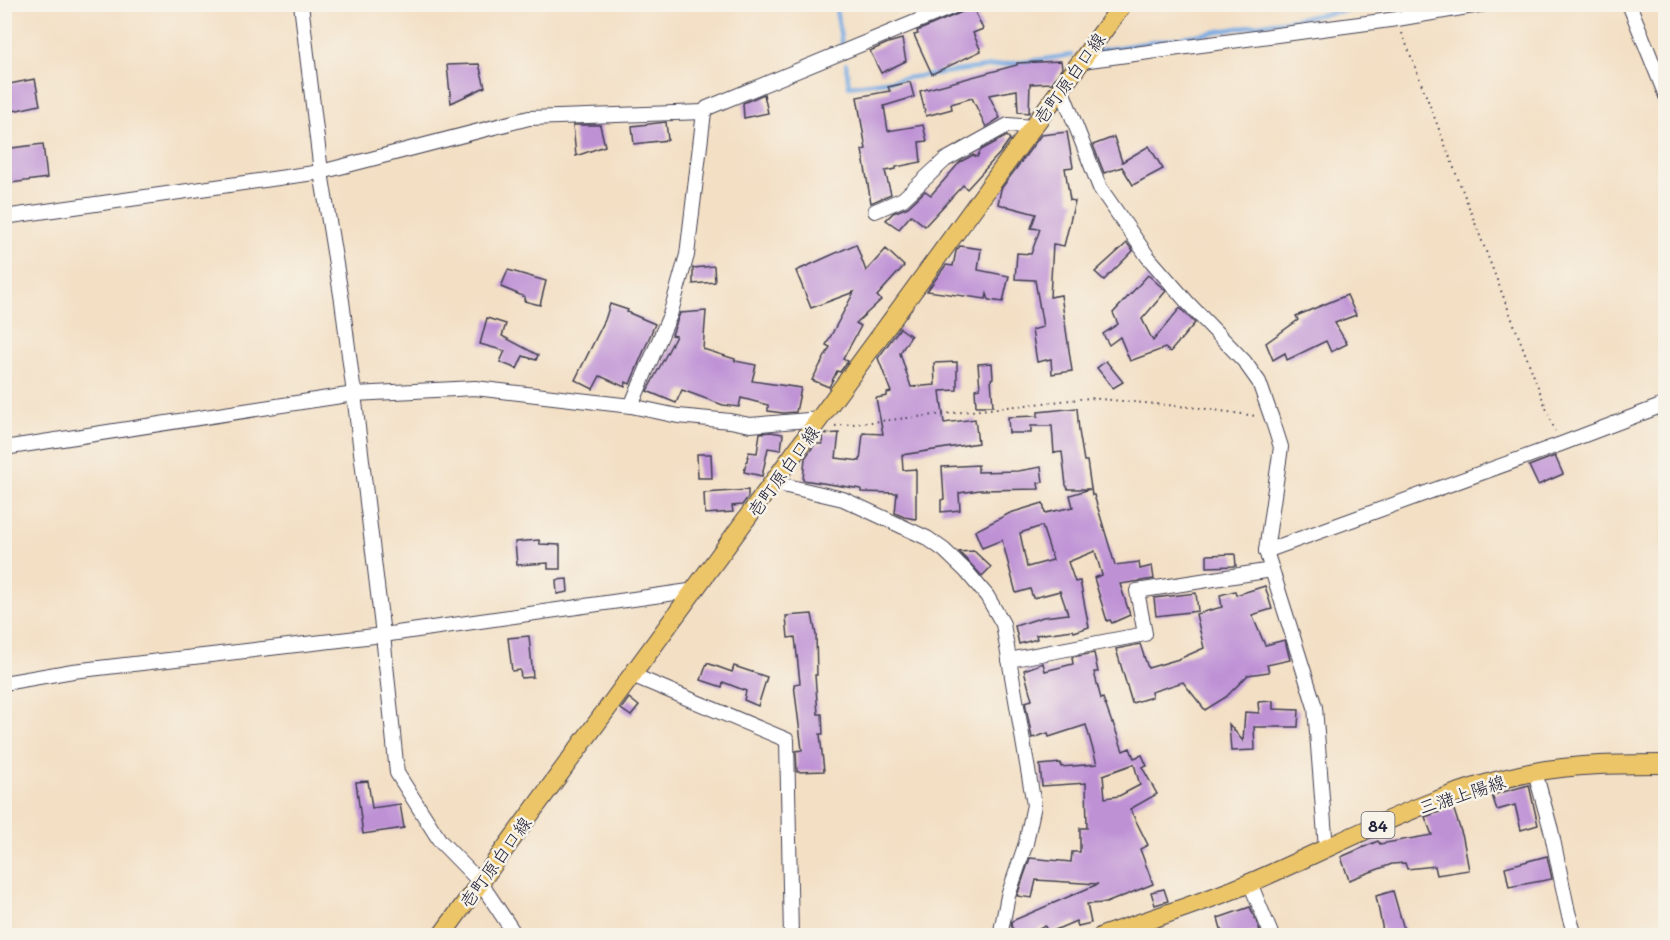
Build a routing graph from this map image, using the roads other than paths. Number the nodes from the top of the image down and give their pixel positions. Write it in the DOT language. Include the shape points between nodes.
graph roads {
  1 [pos="301,4"];
  2 [pos="959,4"];
  3 [pos="1123,4"];
  4 [pos="1485,4"];
  5 [pos="1629,4"];
  6 [pos="1082,61"];
  7 [pos="1061,88"];
  8 [pos="1665,96"];
  9 [pos="704,112"];
  10 [pos="1033,127"];
  11 [pos="321,172"];
  12 [pos="875,212"];
  13 [pos="4,217"];
  14 [pos="354,394"];
  15 [pos="1665,404"];
  16 [pos="630,406"];
  17 [pos="816,425"];
  18 [pos="4,448"];
  19 [pos="774,483"];
  20 [pos="1266,551"];
  21 [pos="1272,570"];
  22 [pos="696,590"];
  23 [pos="383,634"];
  24 [pos="1009,660"];
  25 [pos="632,675"];
  26 [pos="4,683"];
  27 [pos="1665,764"];
  28 [pos="1535,772"];
  29 [pos="1326,849"];
  30 [pos="480,882"];
  31 [pos="1250,883"];
  32 [pos="441,936"];
  33 [pos="516,936"];
  34 [pos="791,936"];
  35 [pos="1000,936"];
  36 [pos="1102,936"];
  37 [pos="1272,936"];
  38 [pos="1575,936"];
  1 -- 11 [label="street"];
  2 -- 9 [label="street"];
  3 -- 6 [label="main road, 壱町原白口線"];
  4 -- 6 [label="street" via="1397,20"];
  5 -- 8 [label="street"];
  6 -- 7 [label="main road, 壱町原白口線"];
  7 -- 10 [label="main road, 壱町原白口線"];
  7 -- 20 [label="street" via="1100,188 1148,257 1259,382 1281,447"];
  9 -- 11 [label="street" via="529,117"];
  9 -- 16 [label="street" via="687,255 670,315"];
  10 -- 12 [label="street" via="1008,125 945,160 903,199"];
  10 -- 17 [label="main road, 壱町原白口線"];
  11 -- 13 [label="street"];
  11 -- 14 [label="street"];
  14 -- 16 [label="street" via="475,388"];
  14 -- 18 [label="street"];
  14 -- 23 [label="street"];
  15 -- 20 [label="street"];
  16 -- 17 [label="street" via="750,425"];
  17 -- 19 [label="main road, 壱町原白口線"];
  19 -- 22 [label="main road, 壱町原白口線"];
  19 -- 24 [label="street" via="843,499 927,538 944,550 987,596 1003,624"];
  20 -- 21 [label="street"];
  21 -- 24 [label="street" via="1137,591 1145,634"];
  21 -- 29 [label="street" via="1315,707"];
  22 -- 23 [label="street"];
  22 -- 25 [label="main road, 壱町原白口線"];
  23 -- 26 [label="street"];
  23 -- 30 [label="street" via="398,773 440,841"];
  24 -- 35 [label="street" via="1034,805"];
  25 -- 30 [label="main road, 壱町原白口線"];
  25 -- 34 [label="street" via="787,740"];
  27 -- 28 [label="main road, 三潴上陽線 / 84" via="1596,764"];
  28 -- 29 [label="main road, 三潴上陽線 / 84" via="1423,805"];
  28 -- 38 [label="street"];
  29 -- 31 [label="main road, 三潴上陽線 / 84"];
  30 -- 32 [label="main road, 壱町原白口線"];
  30 -- 33 [label="street"];
  31 -- 36 [label="main road, 三潴上陽線 / 84"];
  31 -- 37 [label="street"];
}
